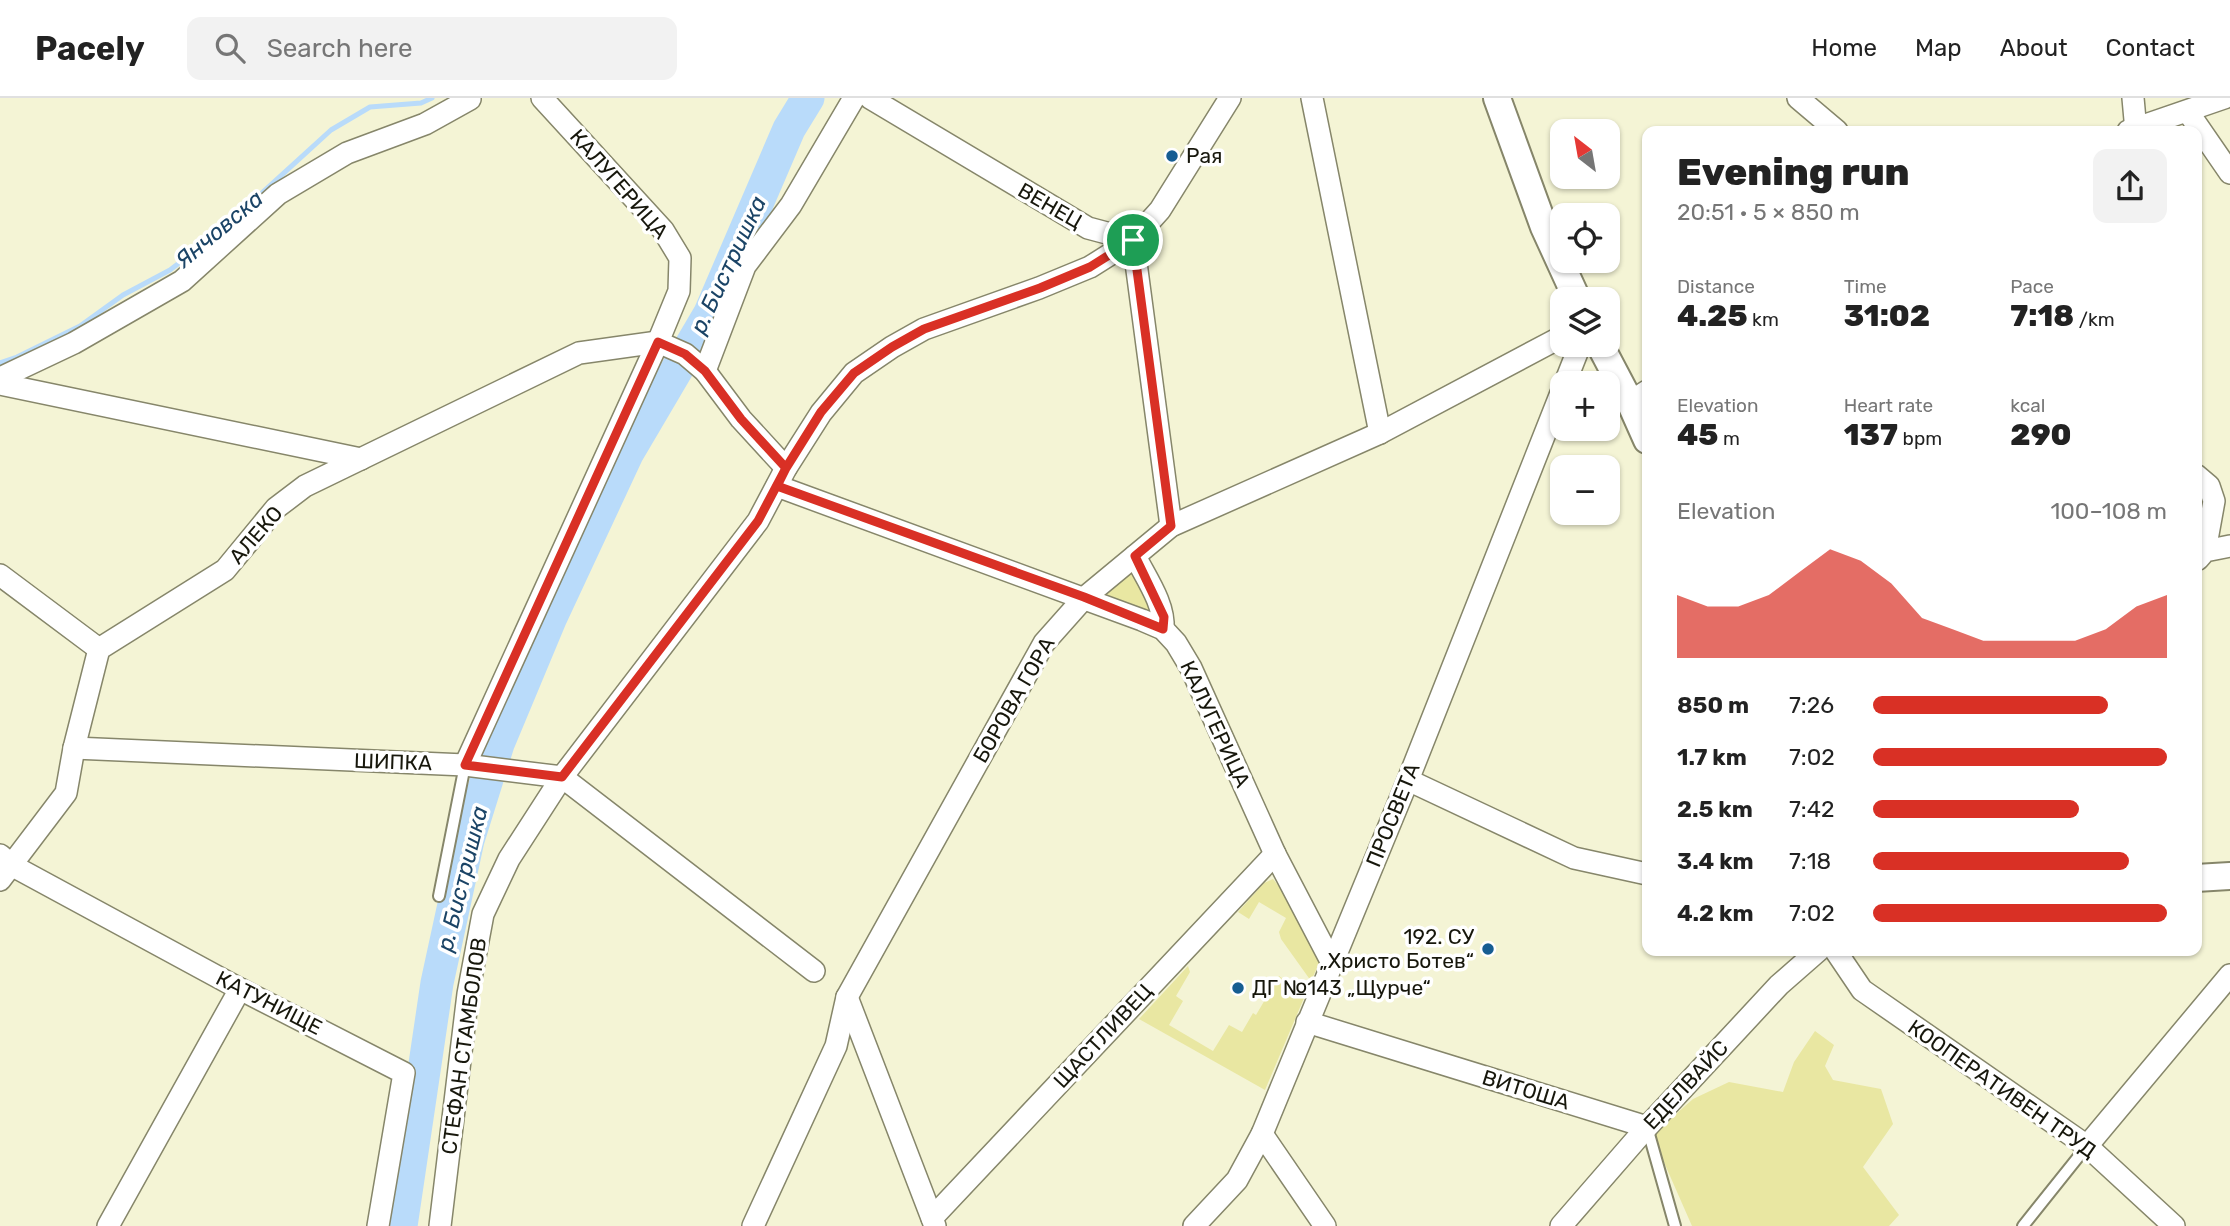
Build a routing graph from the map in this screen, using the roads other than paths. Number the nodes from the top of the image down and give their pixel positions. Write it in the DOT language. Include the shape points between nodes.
graph roads {
  1 [pos="471,98"];
  2 [pos="542,98"];
  3 [pos="855,98"];
  4 [pos="870,98"];
  5 [pos="1230,98"];
  6 [pos="1312,98"];
  7 [pos="1497,98"];
  8 [pos="1798,98"];
  9 [pos="2133,98"];
  10 [pos="2224,98"];
  11 [pos="2188,112"];
  12 [pos="1831,126"];
  13 [pos="2133,126"];
  14 [pos="2145,126"];
  15 [pos="2198,126"];
  16 [pos="2202,132"];
  17 [pos="2230,173"];
  18 [pos="1133,240"];
  19 [pos="1572,287"];
  20 [pos="658,342"];
  21 [pos="1550,343"];
  22 [pos="1609,357"];
  23 [pos="704,370"];
  24 [pos="0,378"];
  25 [pos="0,384"];
  26 [pos="1639,397"];
  27 [pos="1550,420"];
  28 [pos="1380,433"];
  29 [pos="361,459"];
  30 [pos="781,477"];
  31 [pos="2202,480"];
  32 [pos="1171,526"];
  33 [pos="2230,546"];
  34 [pos="2202,552"];
  35 [pos="1135,556"];
  36 [pos="2202,556"];
  37 [pos="0,575"];
  38 [pos="1084,597"];
  39 [pos="1163,629"];
  40 [pos="99,649"];
  41 [pos="74,748"];
  42 [pos="470,766"];
  43 [pos="562,777"];
  44 [pos="1408,780"];
  45 [pos="1275,854"];
  46 [pos="4,867"];
  47 [pos="1642,873"];
  48 [pos="2230,876"];
  49 [pos="2202,878"];
  50 [pos="439,896"];
  51 [pos="1812,956"];
  52 [pos="1839,956"];
  53 [pos="1333,965"];
  54 [pos="814,971"];
  55 [pos="2230,975"];
  56 [pos="240,989"];
  57 [pos="848,997"];
  58 [pos="1307,1022"];
  59 [pos="1647,1127"];
  60 [pos="1262,1134"];
  61 [pos="2087,1146"];
  62 [pos="934,1222"];
  63 [pos="108,1226"];
  64 [pos="377,1226"];
  65 [pos="440,1226"];
  66 [pos="753,1226"];
  67 [pos="1194,1226"];
  68 [pos="1325,1226"];
  69 [pos="1561,1226"];
  70 [pos="1675,1226"];
  71 [pos="2023,1226"];
  72 [pos="2174,1226"];
  1 -- 24 [label="street" via="425,124 346,153 278,194 182,281 74,343"];
  2 -- 20 [label="street, КАЛУГЕРИЦА" via="663,230 680,258 679,291"];
  3 -- 23 [label="street" via="790,205 745,266"];
  4 -- 18 [label="street, ВЕНЕЦ" via="1088,228"];
  5 -- 18 [label="street, СТЕФАН СТАМБОЛОВ" via="1160,210"];
  6 -- 28 [label="street"];
  7 -- 19 [label="street" via="1544,227"];
  8 -- 12 [label="street"];
  9 -- 13 [label="street"];
  10 -- 11 [label="street"];
  11 -- 14 [label="street"];
  11 -- 15 [label="street"];
  16 -- 17 [label="street"];
  18 -- 30 [label="street, СТЕФАН СТАМБОЛОВ" via="1090,267 924,329 892,347 854,373 821,412"];
  18 -- 32 [label="street"];
  20 -- 23 [label="street" via="685,354"];
  20 -- 29 [label="street, АЛЕКО" via="579,353"];
  20 -- 42 [label="street, КАЛУГЕРИЦА"];
  21 -- 28 [label="street, БОРОВА ГОРА"];
  22 -- 26 [label="street"];
  23 -- 30 [label="street"];
  25 -- 29 [label="street"];
  27 -- 44 [label="street, ПРОСВЕТА"];
  28 -- 32 [label="street, БОРОВА ГОРА"];
  29 -- 40 [label="street, АЛЕКО" via="305,486 276,508 225,570"];
  30 -- 38 [label="street"];
  30 -- 43 [label="street, СТЕФАН СТАМБОЛОВ" via="739,548"];
  31 -- 34 [label="street" via="2214,501"];
  32 -- 35 [label="street, БОРОВА ГОРА"];
  33 -- 36 [label="street"];
  35 -- 38 [label="street, БОРОВА ГОРА"];
  35 -- 39 [label="street" via="1164,617"];
  37 -- 40 [label="street"];
  38 -- 39 [label="street"];
  38 -- 57 [label="street, БОРОВА ГОРА" via="1044,643"];
  39 -- 45 [label="street, КАЛУГЕРИЦА" via="1191,668"];
  40 -- 41 [label="street"];
  41 -- 42 [label="street, ШИПКА"];
  41 -- 46 [label="street" via="66,793"];
  42 -- 43 [label="street, ШИПКА"];
  42 -- 50 [label="lane"];
  43 -- 54 [label="street"];
  43 -- 65 [label="street, СТЕФАН СТАМБОЛОВ" via="509,859 483,914 468,994"];
  44 -- 47 [label="street" via="1574,858"];
  44 -- 53 [label="street, ПРОСВЕТА"];
  45 -- 53 [label="street, КАЛУГЕРИЦА"];
  45 -- 62 [label="street, ЩАСТЛИВЕЦ"];
  46 -- 56 [label="street, КАТУНИЩЕ"];
  48 -- 49 [label="street"];
  51 -- 59 [label="street, ЕДЕЛВАЙС" via="1779,985"];
  52 -- 61 [label="street, КООПЕРАТИВЕН ТРУД" via="1862,990"];
  53 -- 58 [label="street, ПРОСВЕТА"];
  55 -- 61 [label="street"];
  56 -- 63 [label="street"];
  56 -- 64 [label="street, КАТУНИЩЕ" via="404,1073"];
  57 -- 62 [label="street"];
  57 -- 66 [label="street, БОРОВА ГОРА" via="836,1046"];
  58 -- 59 [label="street, ВИТОША"];
  58 -- 60 [label="street, ПРОСВЕТА"];
  59 -- 69 [label="street, ЕДЕЛВАЙС"];
  59 -- 70 [label="lane"];
  60 -- 67 [label="street, ПРОСВЕТА" via="1237,1181"];
  60 -- 68 [label="street"];
  61 -- 71 [label="lane"];
  61 -- 72 [label="street, КООПЕРАТИВЕН ТРУД"];
}
